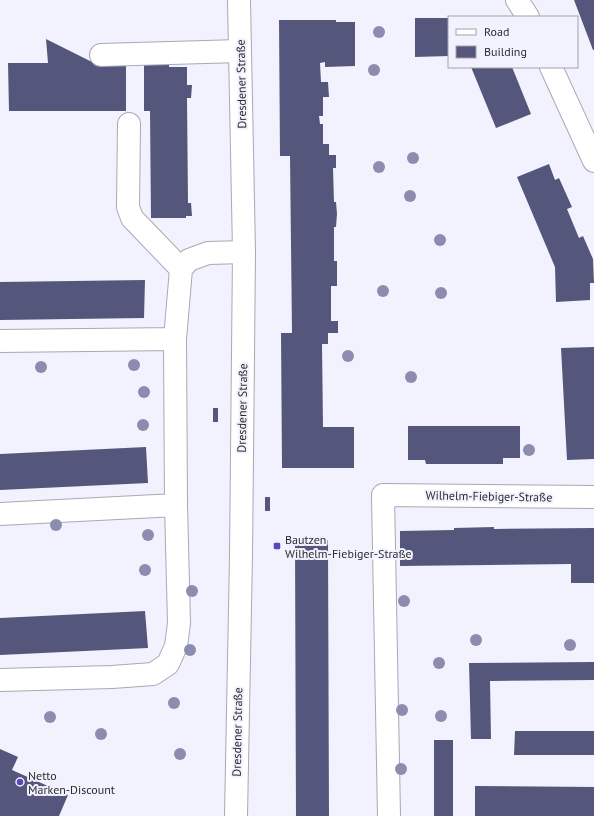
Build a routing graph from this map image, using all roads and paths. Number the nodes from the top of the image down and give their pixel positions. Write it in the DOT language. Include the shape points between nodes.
graph roads {
  1 [pos="239,0"];
  2 [pos="517,0"];
  3 [pos="527,16"];
  4 [pos="240,51"];
  5 [pos="101,55"];
  6 [pos="551,68"];
  7 [pos="129,124"];
  8 [pos="594,161"];
  9 [pos="244,252"];
  10 [pos="181,269"];
  11 [pos="175,338"];
  12 [pos="0,341"];
  13 [pos="594,497"];
  14 [pos="176,505"];
  15 [pos="0,514"];
  16 [pos="0,680"];
  17 [pos="236,816"];
  18 [pos="389,816"];
  1 -- 4 [label="main road, Dresdener Straße"];
  2 -- 3 [label="main road"];
  4 -- 5 [label="main road"];
  4 -- 9 [label="main road, Dresdener Straße"];
  6 -- 8 [label="main road"];
  7 -- 10 [label="main road" via="128,207 132,218"];
  9 -- 10 [label="main road" via="208,253 189,260"];
  9 -- 17 [label="main road, Dresdener Straße"];
  10 -- 11 [label="main road"];
  11 -- 12 [label="main road"];
  11 -- 14 [label="main road"];
  13 -- 18 [label="main road, Wilhelm-Fiebiger-Straße" via="383,495"];
  14 -- 15 [label="main road"];
  14 -- 16 [label="main road" via="179,623 176,646 168,664 152,674"];
}
